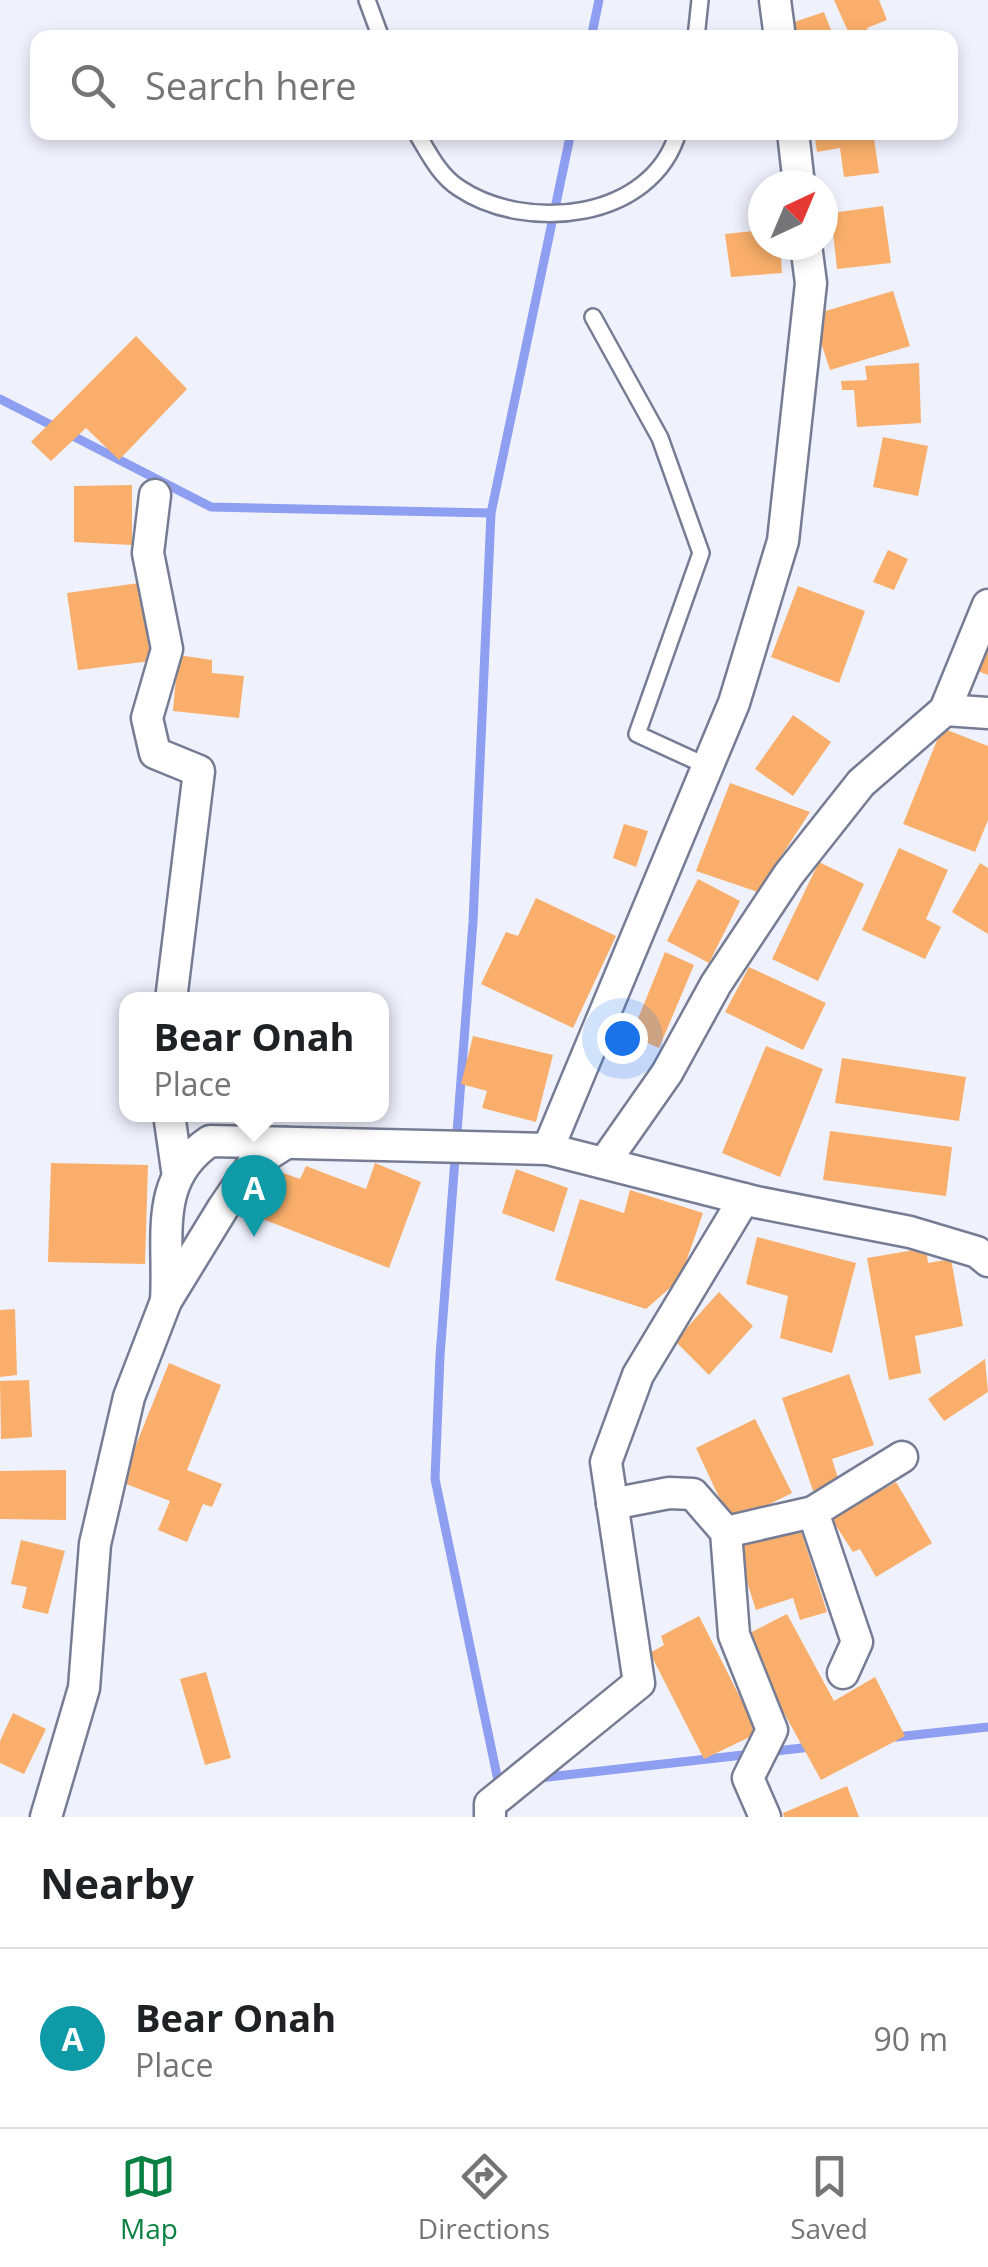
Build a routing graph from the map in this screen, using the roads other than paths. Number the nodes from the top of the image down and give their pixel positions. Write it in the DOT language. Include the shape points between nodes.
graph roads {
  1 [pos="367,0"];
  2 [pos="700,0"];
  3 [pos="775,0"];
  4 [pos="378,30"];
  5 [pos="697,30"];
  6 [pos="779,30"];
  7 [pos="421,140"];
  8 [pos="676,140"];
  9 [pos="793,140"];
  10 [pos="797,170"];
  11 [pos="808,260"];
  12 [pos="593,317"];
  13 [pos="155,495"];
  14 [pos="988,604"];
  15 [pos="945,710"];
  16 [pos="988,713"];
  17 [pos="708,766"];
  18 [pos="172,992"];
  19 [pos="169,1122"];
  20 [pos="286,1143"];
  21 [pos="548,1150"];
  22 [pos="604,1163"];
  23 [pos="177,1170"];
  24 [pos="744,1199"];
  25 [pos="984,1249"];
  26 [pos="166,1301"];
  27 [pos="902,1458"];
  28 [pos="612,1504"];
  29 [pos="814,1512"];
  30 [pos="726,1532"];
  31 [pos="843,1673"];
  32 [pos="46,1817"];
  33 [pos="490,1817"];
  34 [pos="765,1817"];
  1 -- 4 [label="lane"];
  2 -- 5 [label="lane"];
  3 -- 6 [label="street"];
  7 -- 8 [label="lane" via="459,188 534,215 577,214 622,196 653,175"];
  9 -- 10 [label="street"];
  11 -- 17 [label="street" via="811,283 783,541"];
  12 -- 17 [label="lane" via="660,438 701,554 637,734"];
  13 -- 18 [label="street" via="148,553 166,649 148,718 156,753 198,771"];
  14 -- 15 [label="street"];
  15 -- 16 [label="street"];
  15 -- 22 [label="street" via="861,783 788,874"];
  17 -- 21 [label="street"];
  19 -- 23 [label="street"];
  20 -- 21 [label="street"];
  20 -- 23 [label="street" via="210,1141"];
  20 -- 26 [label="street" via="253,1164"];
  21 -- 22 [label="street"];
  22 -- 24 [label="street"];
  23 -- 26 [label="street" via="169,1193"];
  24 -- 25 [label="street"];
  24 -- 28 [label="street" via="638,1376 606,1462"];
  26 -- 32 [label="street" via="129,1397 103,1507 84,1688"];
  27 -- 29 [label="street"];
  28 -- 30 [label="street" via="693,1494"];
  28 -- 33 [label="street" via="639,1683 490,1804"];
  29 -- 30 [label="street"];
  29 -- 31 [label="street" via="857,1642"];
  30 -- 34 [label="street" via="734,1634 772,1730 748,1778"];
}
